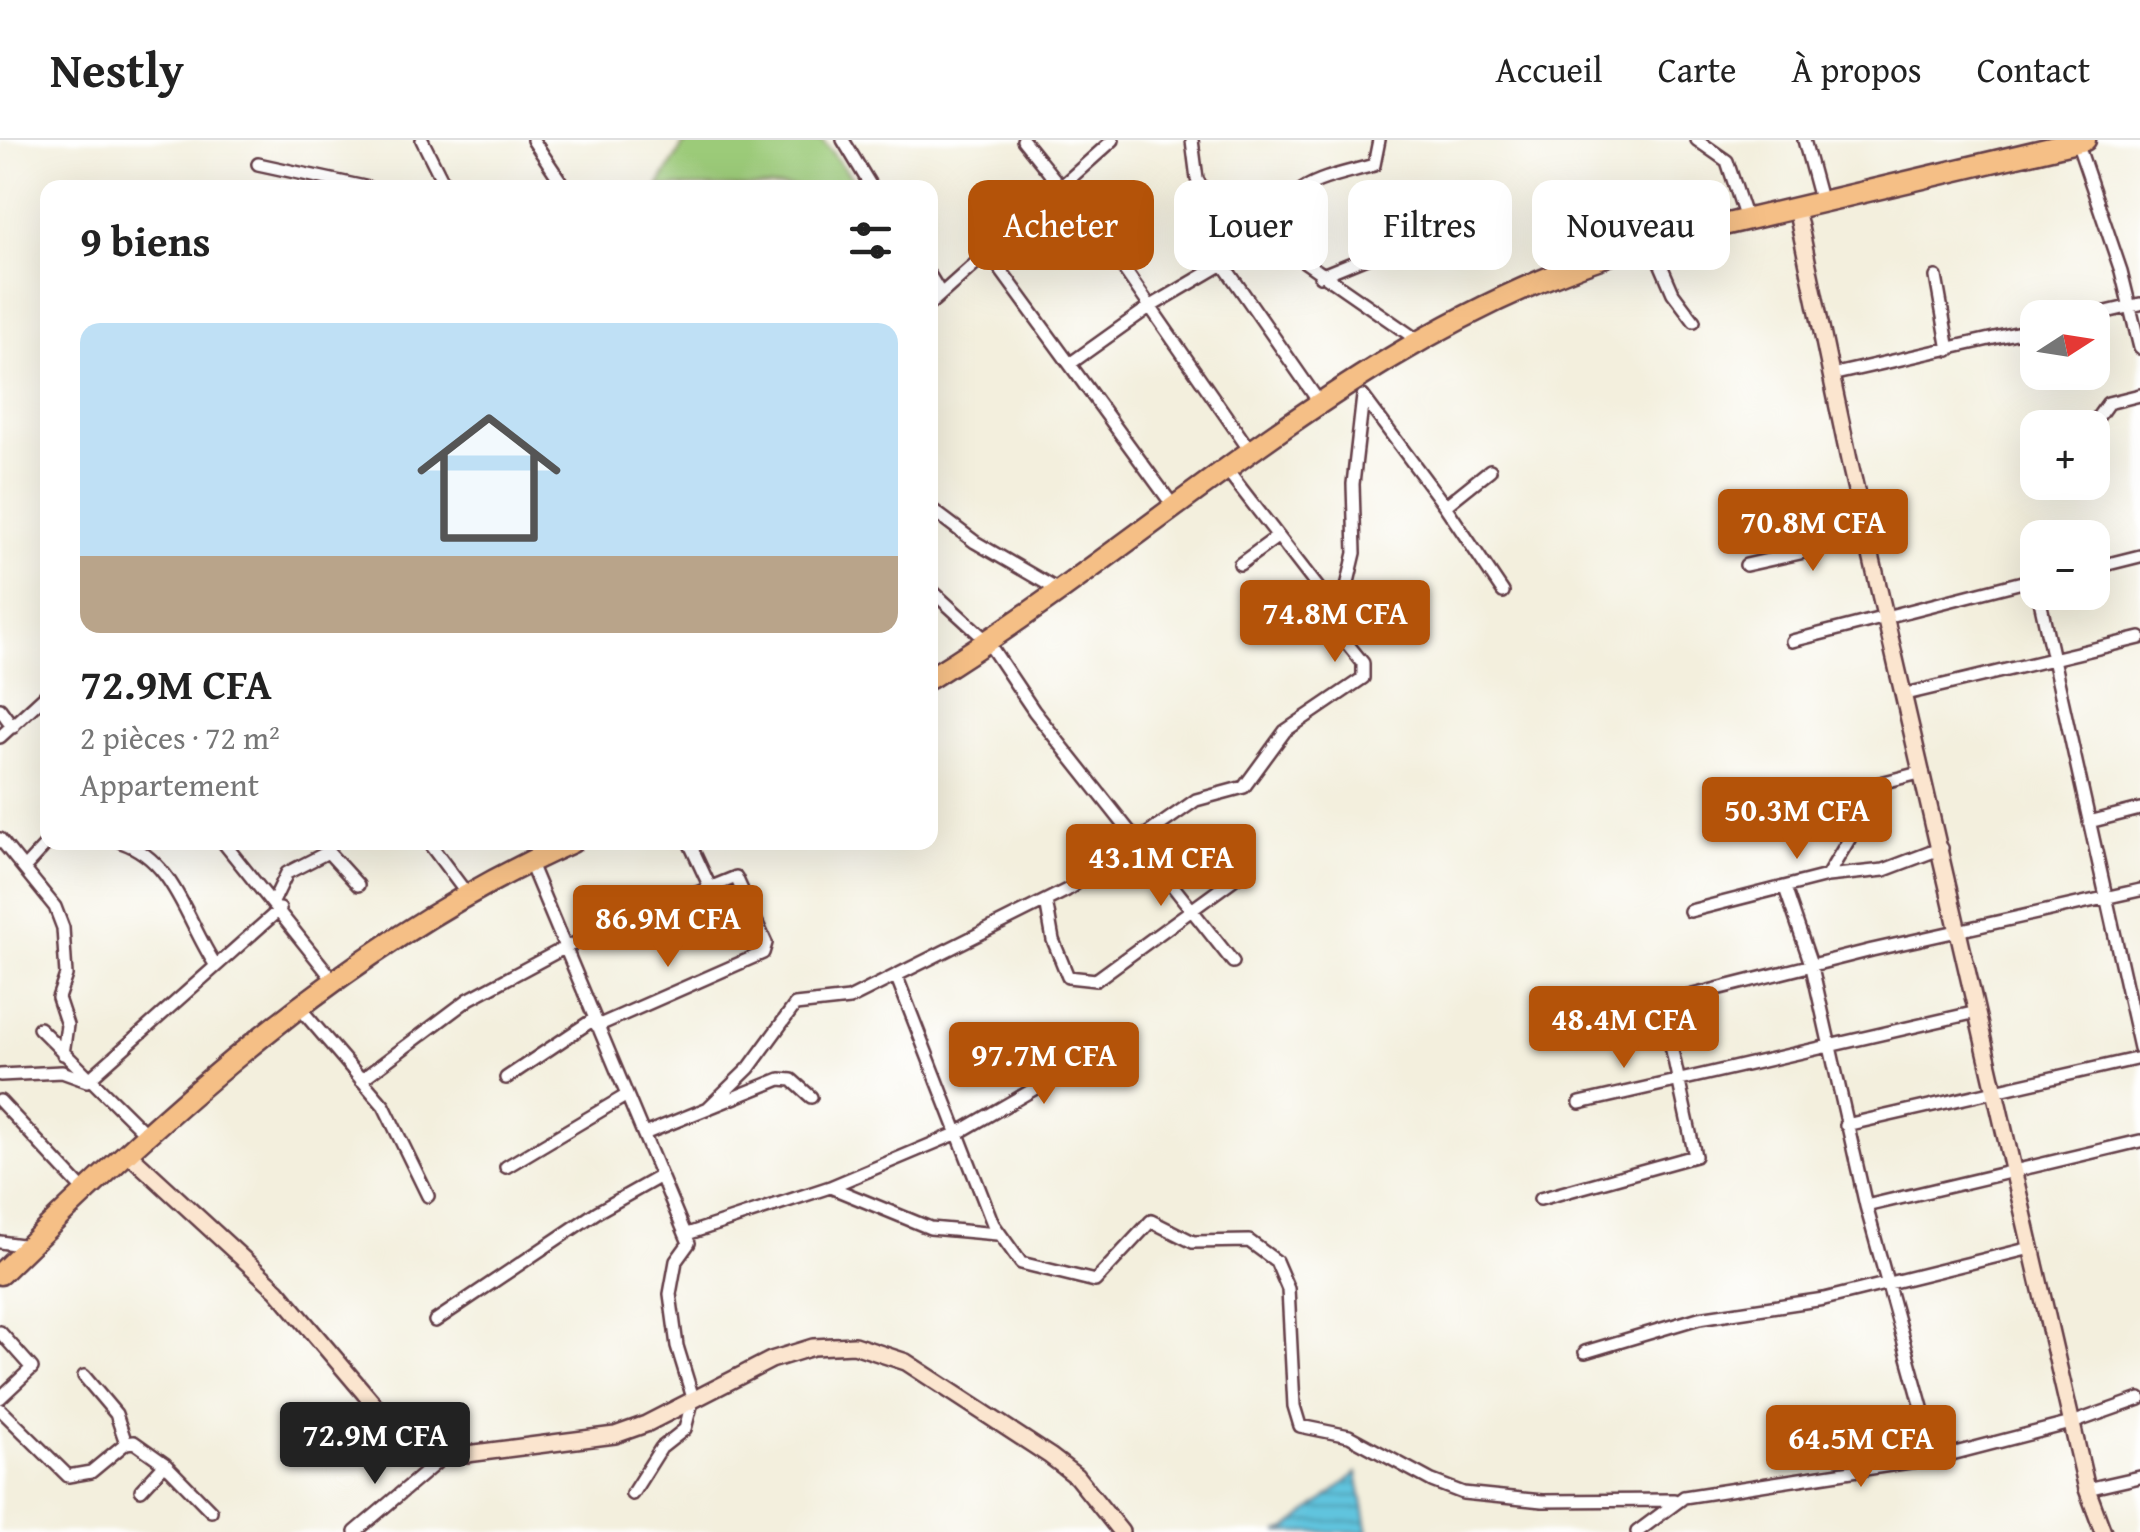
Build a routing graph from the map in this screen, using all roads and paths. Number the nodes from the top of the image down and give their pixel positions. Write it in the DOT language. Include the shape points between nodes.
graph roads {
  1 [pos="422,140"];
  2 [pos="533,140"];
  3 [pos="844,140"];
  4 [pos="1023,140"];
  5 [pos="1113,140"];
  6 [pos="1378,140"];
  7 [pos="1697,140"];
  8 [pos="1804,140"];
  9 [pos="1195,141"];
  10 [pos="2081,141"];
  11 [pos="258,164"];
  12 [pos="332,180"];
  13 [pos="442,180"];
  14 [pos="560,180"];
  15 [pos="867,180"];
  16 [pos="1055,180"];
  17 [pos="1069,180"];
  18 [pos="1198,180"];
  19 [pos="1328,180"];
  20 [pos="1820,203"];
  21 [pos="1796,208"];
  22 [pos="1746,219"];
  23 [pos="1730,223"];
  24 [pos="1348,265"];
  25 [pos="968,269"];
  26 [pos="1001,270"];
  27 [pos="1121,270"];
  28 [pos="1312,270"];
  29 [pos="1573,270"];
  30 [pos="1663,270"];
  31 [pos="1320,276"];
  32 [pos="1936,277"];
  33 [pos="938,289"];
  34 [pos="941,294"];
  35 [pos="938,297"];
  36 [pos="2136,304"];
  37 [pos="1148,308"];
  38 [pos="2110,311"];
  39 [pos="1694,320"];
  40 [pos="2020,332"];
  41 [pos="1416,339"];
  42 [pos="2140,348"];
  43 [pos="1949,350"];
  44 [pos="1071,363"];
  45 [pos="1831,376"];
  46 [pos="1358,388"];
  47 [pos="2140,395"];
  48 [pos="1319,402"];
  49 [pos="2103,410"];
  50 [pos="1251,452"];
  51 [pos="1226,469"];
  52 [pos="1490,470"];
  53 [pos="1445,506"];
  54 [pos="1174,507"];
  55 [pos="938,514"];
  56 [pos="1277,537"];
  57 [pos="1868,538"];
  58 [pos="2140,556"];
  59 [pos="1240,564"];
  60 [pos="2110,564"];
  61 [pos="1746,565"];
  62 [pos="2020,587"];
  63 [pos="1058,590"];
  64 [pos="1503,592"];
  65 [pos="938,596"];
  66 [pos="2042,610"];
  67 [pos="1886,614"];
  68 [pos="1340,616"];
  69 [pos="2140,638"];
  70 [pos="987,641"];
  71 [pos="1792,641"];
  72 [pos="2052,658"];
  73 [pos="938,673"];
  74 [pos="1906,694"];
  75 [pos="40,701"];
  76 [pos="0,709"];
  77 [pos="12,727"];
  78 [pos="0,736"];
  79 [pos="1923,772"];
  80 [pos="1883,783"];
  81 [pos="1811,801"];
  82 [pos="2140,809"];
  83 [pos="2088,822"];
  84 [pos="0,839"];
  85 [pos="1135,840"];
  86 [pos="1942,848"];
  87 [pos="41,850"];
  88 [pos="134,850"];
  89 [pos="230,850"];
  90 [pos="434,850"];
  91 [pos="555,850"];
  92 [pos="693,850"];
  93 [pos="529,862"];
  94 [pos="24,868"];
  95 [pos="1249,868"];
  96 [pos="1827,876"];
  97 [pos="358,885"];
  98 [pos="710,887"];
  99 [pos="1785,888"];
  100 [pos="2140,890"];
  101 [pos="467,894"];
  102 [pos="2108,897"];
  103 [pos="1046,901"];
  104 [pos="276,905"];
  105 [pos="1690,910"];
  106 [pos="1192,912"];
  107 [pos="1960,930"];
  108 [pos="566,946"];
  109 [pos="1233,962"];
  110 [pos="215,964"];
  111 [pos="1812,967"];
  112 [pos="896,975"];
  113 [pos="336,982"];
  114 [pos="300,1007"];
  115 [pos="1977,1012"];
  116 [pos="596,1022"];
  117 [pos="39,1028"];
  118 [pos="1831,1044"];
  119 [pos="1110,1045"];
  120 [pos="2140,1048"];
  121 [pos="63,1054"];
  122 [pos="2140,1058"];
  123 [pos="0,1075"];
  124 [pos="506,1078"];
  125 [pos="361,1080"];
  126 [pos="87,1081"];
  127 [pos="1678,1081"];
  128 [pos="1996,1092"];
  129 [pos="627,1095"];
  130 [pos="811,1097"];
  131 [pos="0,1101"];
  132 [pos="1580,1103"];
  133 [pos="709,1107"];
  134 [pos="1846,1125"];
  135 [pos="958,1132"];
  136 [pos="644,1134"];
  137 [pos="149,1137"];
  138 [pos="2140,1141"];
  139 [pos="128,1154"];
  140 [pos="506,1167"];
  141 [pos="2013,1169"];
  142 [pos="661,1176"];
  143 [pos="830,1187"];
  144 [pos="86,1193"];
  145 [pos="428,1196"];
  146 [pos="1540,1199"];
  147 [pos="1866,1206"];
  148 [pos="686,1234"];
  149 [pos="997,1234"];
  150 [pos="0,1242"];
  151 [pos="28,1246"];
  152 [pos="2032,1248"];
  153 [pos="0,1274"];
  154 [pos="1887,1283"];
  155 [pos="436,1321"];
  156 [pos="0,1332"];
  157 [pos="1586,1352"];
  158 [pos="84,1376"];
  159 [pos="0,1398"];
  160 [pos="693,1398"];
  161 [pos="2140,1399"];
  162 [pos="0,1409"];
  163 [pos="2075,1422"];
  164 [pos="126,1442"];
  165 [pos="422,1446"];
  166 [pos="448,1454"];
  167 [pos="1936,1458"];
  168 [pos="165,1464"];
  169 [pos="423,1472"];
  170 [pos="2140,1477"];
  171 [pos="2087,1489"];
  172 [pos="140,1490"];
  173 [pos="632,1494"];
  174 [pos="1674,1500"];
  175 [pos="211,1511"];
  176 [pos="355,1532"];
  177 [pos="1121,1532"];
  178 [pos="1637,1532"];
  179 [pos="2103,1532"];
  1 -- 13 [label="street"];
  2 -- 14 [label="street"];
  3 -- 15 [label="street"];
  4 -- 16 [label="street"];
  5 -- 17 [label="street"];
  6 -- 19 [label="street" via="1374,165"];
  7 -- 22 [label="street" via="1727,161"];
  8 -- 20 [label="street"];
  9 -- 18 [label="street"];
  10 -- 20 [label="highway"];
  10 -- 36 [label="street"];
  11 -- 12 [label="street"];
  20 -- 21 [label="highway"];
  21 -- 22 [label="highway"];
  21 -- 45 [label="street"];
  22 -- 23 [label="highway"];
  24 -- 31 [label="street"];
  25 -- 34 [label="street"];
  26 -- 44 [label="street"];
  27 -- 37 [label="street"];
  28 -- 31 [label="street"];
  29 -- 41 [label="highway"];
  30 -- 39 [label="street"];
  31 -- 41 [label="street"];
  32 -- 43 [label="street"];
  33 -- 34 [label="street"];
  34 -- 35 [label="street"];
  36 -- 38 [label="street"];
  36 -- 42 [label="street"];
  37 -- 44 [label="street"];
  37 -- 48 [label="street" via="1223,264"];
  37 -- 50 [label="street"];
  40 -- 43 [label="street"];
  41 -- 46 [label="highway"];
  43 -- 45 [label="street"];
  44 -- 54 [label="street"];
  45 -- 57 [label="street"];
  46 -- 48 [label="highway"];
  46 -- 53 [label="street"];
  46 -- 68 [label="street" via="1354,553"];
  47 -- 49 [label="street"];
  48 -- 50 [label="highway"];
  50 -- 51 [label="highway"];
  51 -- 54 [label="highway"];
  51 -- 56 [label="street"];
  52 -- 53 [label="street"];
  53 -- 64 [label="street"];
  54 -- 63 [label="highway"];
  55 -- 63 [label="street"];
  56 -- 59 [label="street"];
  56 -- 68 [label="street"];
  57 -- 61 [label="street"];
  57 -- 67 [label="street"];
  58 -- 60 [label="street"];
  62 -- 67 [label="street"];
  63 -- 70 [label="highway"];
  65 -- 70 [label="street"];
  66 -- 72 [label="street"];
  67 -- 71 [label="street"];
  67 -- 74 [label="street"];
  68 -- 85 [label="street" via="1345,641 1364,664 1363,678 1285,731 1244,787 1196,800"];
  69 -- 72 [label="street"];
  70 -- 73 [label="highway"];
  70 -- 85 [label="street"];
  72 -- 74 [label="street"];
  72 -- 83 [label="street"];
  74 -- 79 [label="street"];
  75 -- 77 [label="street"];
  76 -- 77 [label="street"];
  77 -- 78 [label="street"];
  79 -- 80 [label="street"];
  79 -- 86 [label="street"];
  80 -- 81 [label="street"];
  80 -- 96 [label="street"];
  82 -- 83 [label="street"];
  83 -- 102 [label="street"];
  84 -- 94 [label="street"];
  85 -- 103 [label="street"];
  85 -- 106 [label="street"];
  86 -- 96 [label="street" via="1867,874"];
  86 -- 107 [label="street"];
  87 -- 94 [label="street"];
  88 -- 110 [label="street" via="177,891"];
  89 -- 104 [label="street"];
  90 -- 101 [label="street"];
  91 -- 93 [label="highway"];
  92 -- 98 [label="street"];
  93 -- 101 [label="highway"];
  93 -- 108 [label="street"];
  94 -- 121 [label="street" via="63,928"];
  95 -- 106 [label="street"];
  96 -- 99 [label="street"];
  97 -- 104 [label="street" via="328,852 287,873"];
  98 -- 108 [label="street"];
  98 -- 116 [label="street" via="736,877 766,943 763,953"];
  99 -- 105 [label="street"];
  99 -- 111 [label="street"];
  100 -- 102 [label="street"];
  101 -- 113 [label="highway"];
  102 -- 107 [label="street"];
  102 -- 120 [label="street"];
  103 -- 106 [label="street" via="1058,957 1075,981 1096,980"];
  103 -- 112 [label="street"];
  104 -- 110 [label="street"];
  104 -- 113 [label="street"];
  106 -- 109 [label="street"];
  107 -- 111 [label="street"];
  107 -- 115 [label="street"];
  108 -- 116 [label="street"];
  108 -- 125 [label="street" via="469,999"];
  110 -- 126 [label="street"];
  111 -- 118 [label="street"];
  111 -- 127 [label="street" via="1669,1002 1663,1016"];
  112 -- 133 [label="street" via="849,999 795,1005 749,1068"];
  112 -- 135 [label="street"];
  113 -- 114 [label="highway"];
  114 -- 125 [label="street"];
  114 -- 137 [label="highway" via="214,1073"];
  115 -- 118 [label="street"];
  115 -- 128 [label="street"];
  116 -- 124 [label="street"];
  116 -- 129 [label="street"];
  117 -- 121 [label="street"];
  118 -- 127 [label="street"];
  118 -- 134 [label="street"];
  119 -- 135 [label="street"];
  121 -- 126 [label="street"];
  122 -- 128 [label="street"];
  123 -- 126 [label="street" via="62,1072"];
  125 -- 145 [label="street" via="384,1106"];
  126 -- 137 [label="street"];
  127 -- 132 [label="street"];
  127 -- 146 [label="street" via="1695,1149 1690,1160"];
  128 -- 134 [label="street"];
  128 -- 141 [label="street"];
  129 -- 136 [label="street"];
  129 -- 140 [label="street"];
  130 -- 133 [label="street" via="792,1080 780,1079"];
  131 -- 144 [label="street"];
  133 -- 136 [label="street"];
  134 -- 147 [label="street"];
  135 -- 143 [label="street"];
  135 -- 149 [label="street"];
  136 -- 142 [label="street"];
  137 -- 139 [label="highway"];
  138 -- 141 [label="street"];
  139 -- 144 [label="highway"];
  139 -- 165 [label="street" via="277,1290 388,1422"];
  141 -- 147 [label="street"];
  141 -- 152 [label="street"];
  142 -- 148 [label="street"];
  142 -- 155 [label="street"];
  143 -- 148 [label="street"];
  143 -- 149 [label="street" via="930,1228"];
  144 -- 151 [label="highway"];
  147 -- 154 [label="street"];
  148 -- 160 [label="street" via="688,1247 676,1261 670,1294"];
  149 -- 174 [label="street" via="1021,1263 1089,1282 1102,1279 1151,1221 1192,1242 1249,1241 1276,1261 1288,1289 1300,1426 1349,1436 1463,1493 1542,1501"];
  150 -- 151 [label="street"];
  151 -- 153 [label="highway"];
  152 -- 154 [label="street"];
  152 -- 163 [label="street"];
  154 -- 157 [label="street" via="1699,1318"];
  154 -- 167 [label="street"];
  156 -- 159 [label="street" via="32,1368"];
  158 -- 164 [label="street" via="116,1414"];
  160 -- 166 [label="street" via="615,1434"];
  160 -- 173 [label="street" via="685,1429 662,1448"];
  160 -- 177 [label="street" via="800,1350 870,1348 906,1362 1064,1466"];
  161 -- 163 [label="street"];
  162 -- 164 [label="street" via="68,1476 90,1472"];
  163 -- 167 [label="street"];
  163 -- 171 [label="street"];
  164 -- 168 [label="street" via="142,1444"];
  165 -- 166 [label="street"];
  165 -- 169 [label="street"];
  166 -- 169 [label="street"];
  167 -- 174 [label="street"];
  168 -- 172 [label="street"];
  168 -- 175 [label="street"];
  169 -- 176 [label="street"];
  170 -- 171 [label="street"];
  171 -- 179 [label="street"];
  174 -- 178 [label="street"];
}
